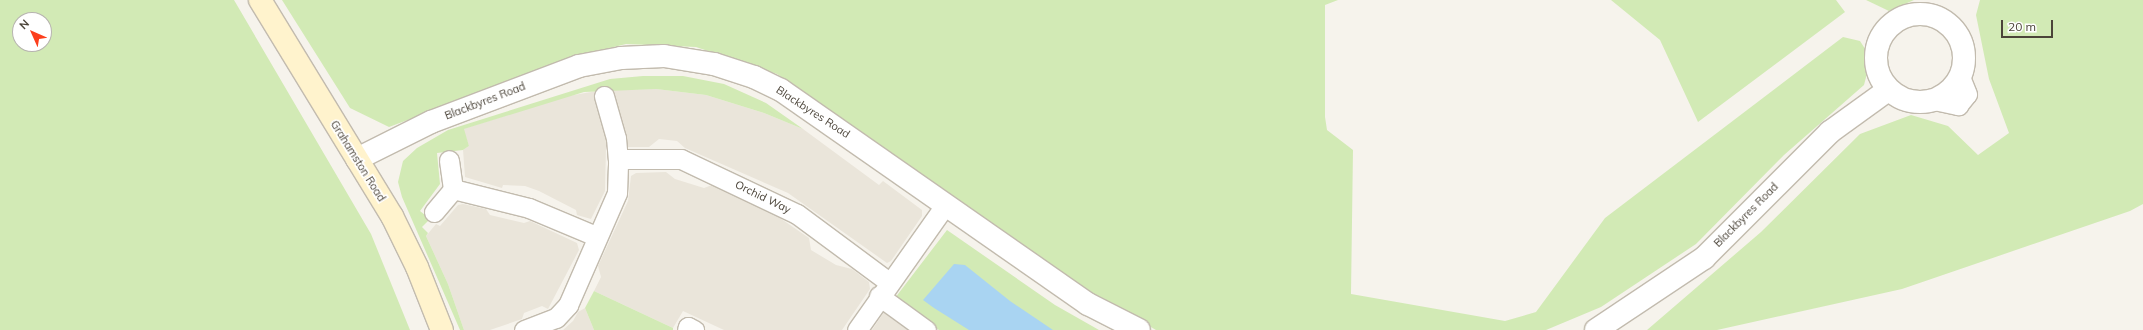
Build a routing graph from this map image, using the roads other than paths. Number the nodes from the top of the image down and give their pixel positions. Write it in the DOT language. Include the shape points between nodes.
graph roads {
  1 [pos="260,0"];
  2 [pos="1928,7"];
  3 [pos="1888,90"];
  4 [pos="604,96"];
  5 [pos="357,159"];
  6 [pos="618,159"];
  7 [pos="449,160"];
  8 [pos="453,189"];
  9 [pos="946,204"];
  10 [pos="434,212"];
  11 [pos="596,236"];
  12 [pos="884,289"];
  13 [pos="442,330"];
  14 [pos="524,330"];
  15 [pos="686,330"];
  16 [pos="694,330"];
  17 [pos="857,330"];
  18 [pos="926,330"];
  19 [pos="1139,330"];
  20 [pos="1596,330"];
  1 -- 5 [label="main road, Grahamston Road"];
  2 -- 3 [label="street" via="1894,22 1884,33 1877,47 1879,77"];
  2 -- 3 [label="street" via="1958,36 1963,49 1964,63 1960,77 1952,89 1934,100 1913,102 1900,98"];
  3 -- 20 [label="street, Blackbyres Road" via="1830,132 1704,258"];
  4 -- 6 [label="street" via="616,138"];
  5 -- 9 [label="street, Blackbyres Road" via="431,122 579,66 621,58 664,56 714,64 754,77 781,90"];
  5 -- 13 [label="main road, Grahamston Road" via="392,216 414,260"];
  6 -- 11 [label="street" via="617,193 610,213"];
  6 -- 12 [label="street, Orchid Way" via="681,159 797,214"];
  7 -- 8 [label="street"];
  8 -- 10 [label="street"];
  8 -- 11 [label="street" via="529,208"];
  9 -- 12 [label="street"];
  9 -- 19 [label="street, Blackbyres Road" via="1088,304"];
  11 -- 14 [label="street" via="568,305 556,318"];
  12 -- 17 [label="street"];
  12 -- 18 [label="street, Orchid Way"];
  15 -- 16 [label="street" via="688,327"];
}
